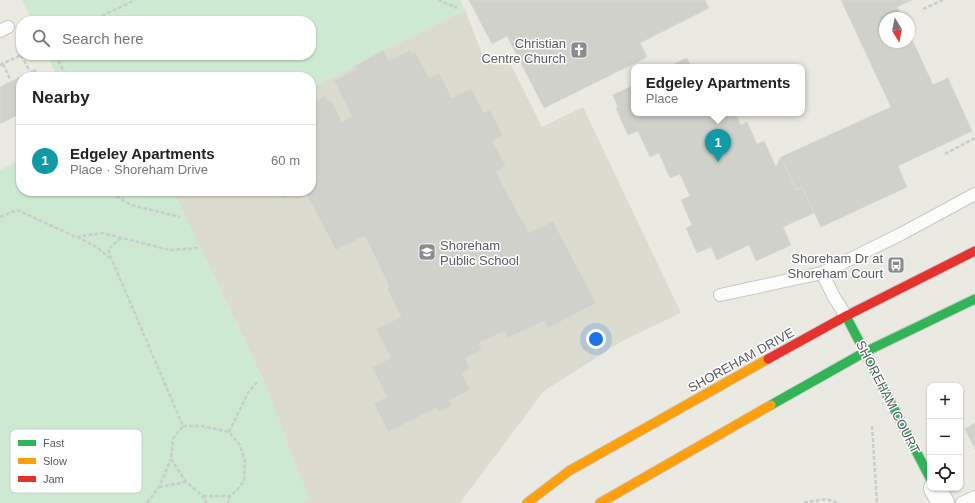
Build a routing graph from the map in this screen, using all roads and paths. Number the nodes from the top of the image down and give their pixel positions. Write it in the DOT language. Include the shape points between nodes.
graph roads {
  1 [pos="135,0"];
  2 [pos="438,0"];
  3 [pos="943,0"];
  4 [pos="457,8"];
  5 [pos="924,10"];
  6 [pos="101,16"];
  7 [pos="16,58"];
  8 [pos="24,60"];
  9 [pos="58,60"];
  10 [pos="1,65"];
  11 [pos="29,70"];
  12 [pos="64,72"];
  13 [pos="10,79"];
  14 [pos="975,138"];
  15 [pos="945,154"];
  16 [pos="975,194"];
  17 [pos="116,196"];
  18 [pos="0,217"];
  19 [pos="180,217"];
  20 [pos="76,237"];
  21 [pos="121,238"];
  22 [pos="198,248"];
  23 [pos="975,251"];
  24 [pos="112,260"];
  25 [pos="822,273"];
  26 [pos="720,295"];
  27 [pos="975,299"];
  28 [pos="846,316"];
  29 [pos="865,352"];
  30 [pos="257,382"];
  31 [pos="183,426"];
  32 [pos="872,426"];
  33 [pos="229,432"];
  34 [pos="171,459"];
  35 [pos="927,472"];
  36 [pos="186,482"];
  37 [pos="158,487"];
  38 [pos="937,491"];
  39 [pos="203,496"];
  40 [pos="230,496"];
  41 [pos="975,497"];
  42 [pos="148,503"];
  43 [pos="206,503"];
  44 [pos="228,503"];
  45 [pos="527,503"];
  46 [pos="600,503"];
  47 [pos="804,503"];
  48 [pos="838,503"];
  49 [pos="877,503"];
  50 [pos="943,503"];
  51 [pos="962,503"];
  1 -- 6 [label="path"];
  2 -- 4 [label="path"];
  3 -- 5 [label="path"];
  7 -- 10 [label="path"];
  8 -- 11 [label="path"];
  9 -- 12 [label="path"];
  10 -- 13 [label="path"];
  14 -- 15 [label="path"];
  16 -- 25 [label="lane"];
  17 -- 19 [label="path" via="131,205"];
  18 -- 20 [label="path" via="17,210"];
  20 -- 21 [label="path" via="102,233"];
  20 -- 24 [label="path" via="97,247"];
  21 -- 22 [label="path" via="170,250"];
  21 -- 24 [label="path" via="108,249"];
  23 -- 28 [label="street, SHOREHAM DRIVE"];
  24 -- 31 [label="path"];
  25 -- 26 [label="lane"];
  25 -- 28 [label="lane"];
  27 -- 29 [label="street"];
  28 -- 29 [label="street, SHOREHAM COURT"];
  28 -- 45 [label="street, SHOREHAM DRIVE" via="569,471"];
  29 -- 35 [label="street, SHOREHAM COURT"];
  29 -- 46 [label="street"];
  30 -- 33 [label="path" via="248,393"];
  31 -- 33 [label="path" via="202,426"];
  31 -- 34 [label="path" via="173,439"];
  32 -- 49 [label="path"];
  33 -- 40 [label="path" via="240,445 245,461 244,481"];
  34 -- 36 [label="path"];
  34 -- 37 [label="path"];
  36 -- 37 [label="path"];
  36 -- 39 [label="path"];
  37 -- 42 [label="path"];
  38 -- 50 [label="street"];
  39 -- 40 [label="path"];
  39 -- 43 [label="path"];
  40 -- 44 [label="path"];
  41 -- 51 [label="lane"];
  47 -- 48 [label="path" via="826,499"];
}
